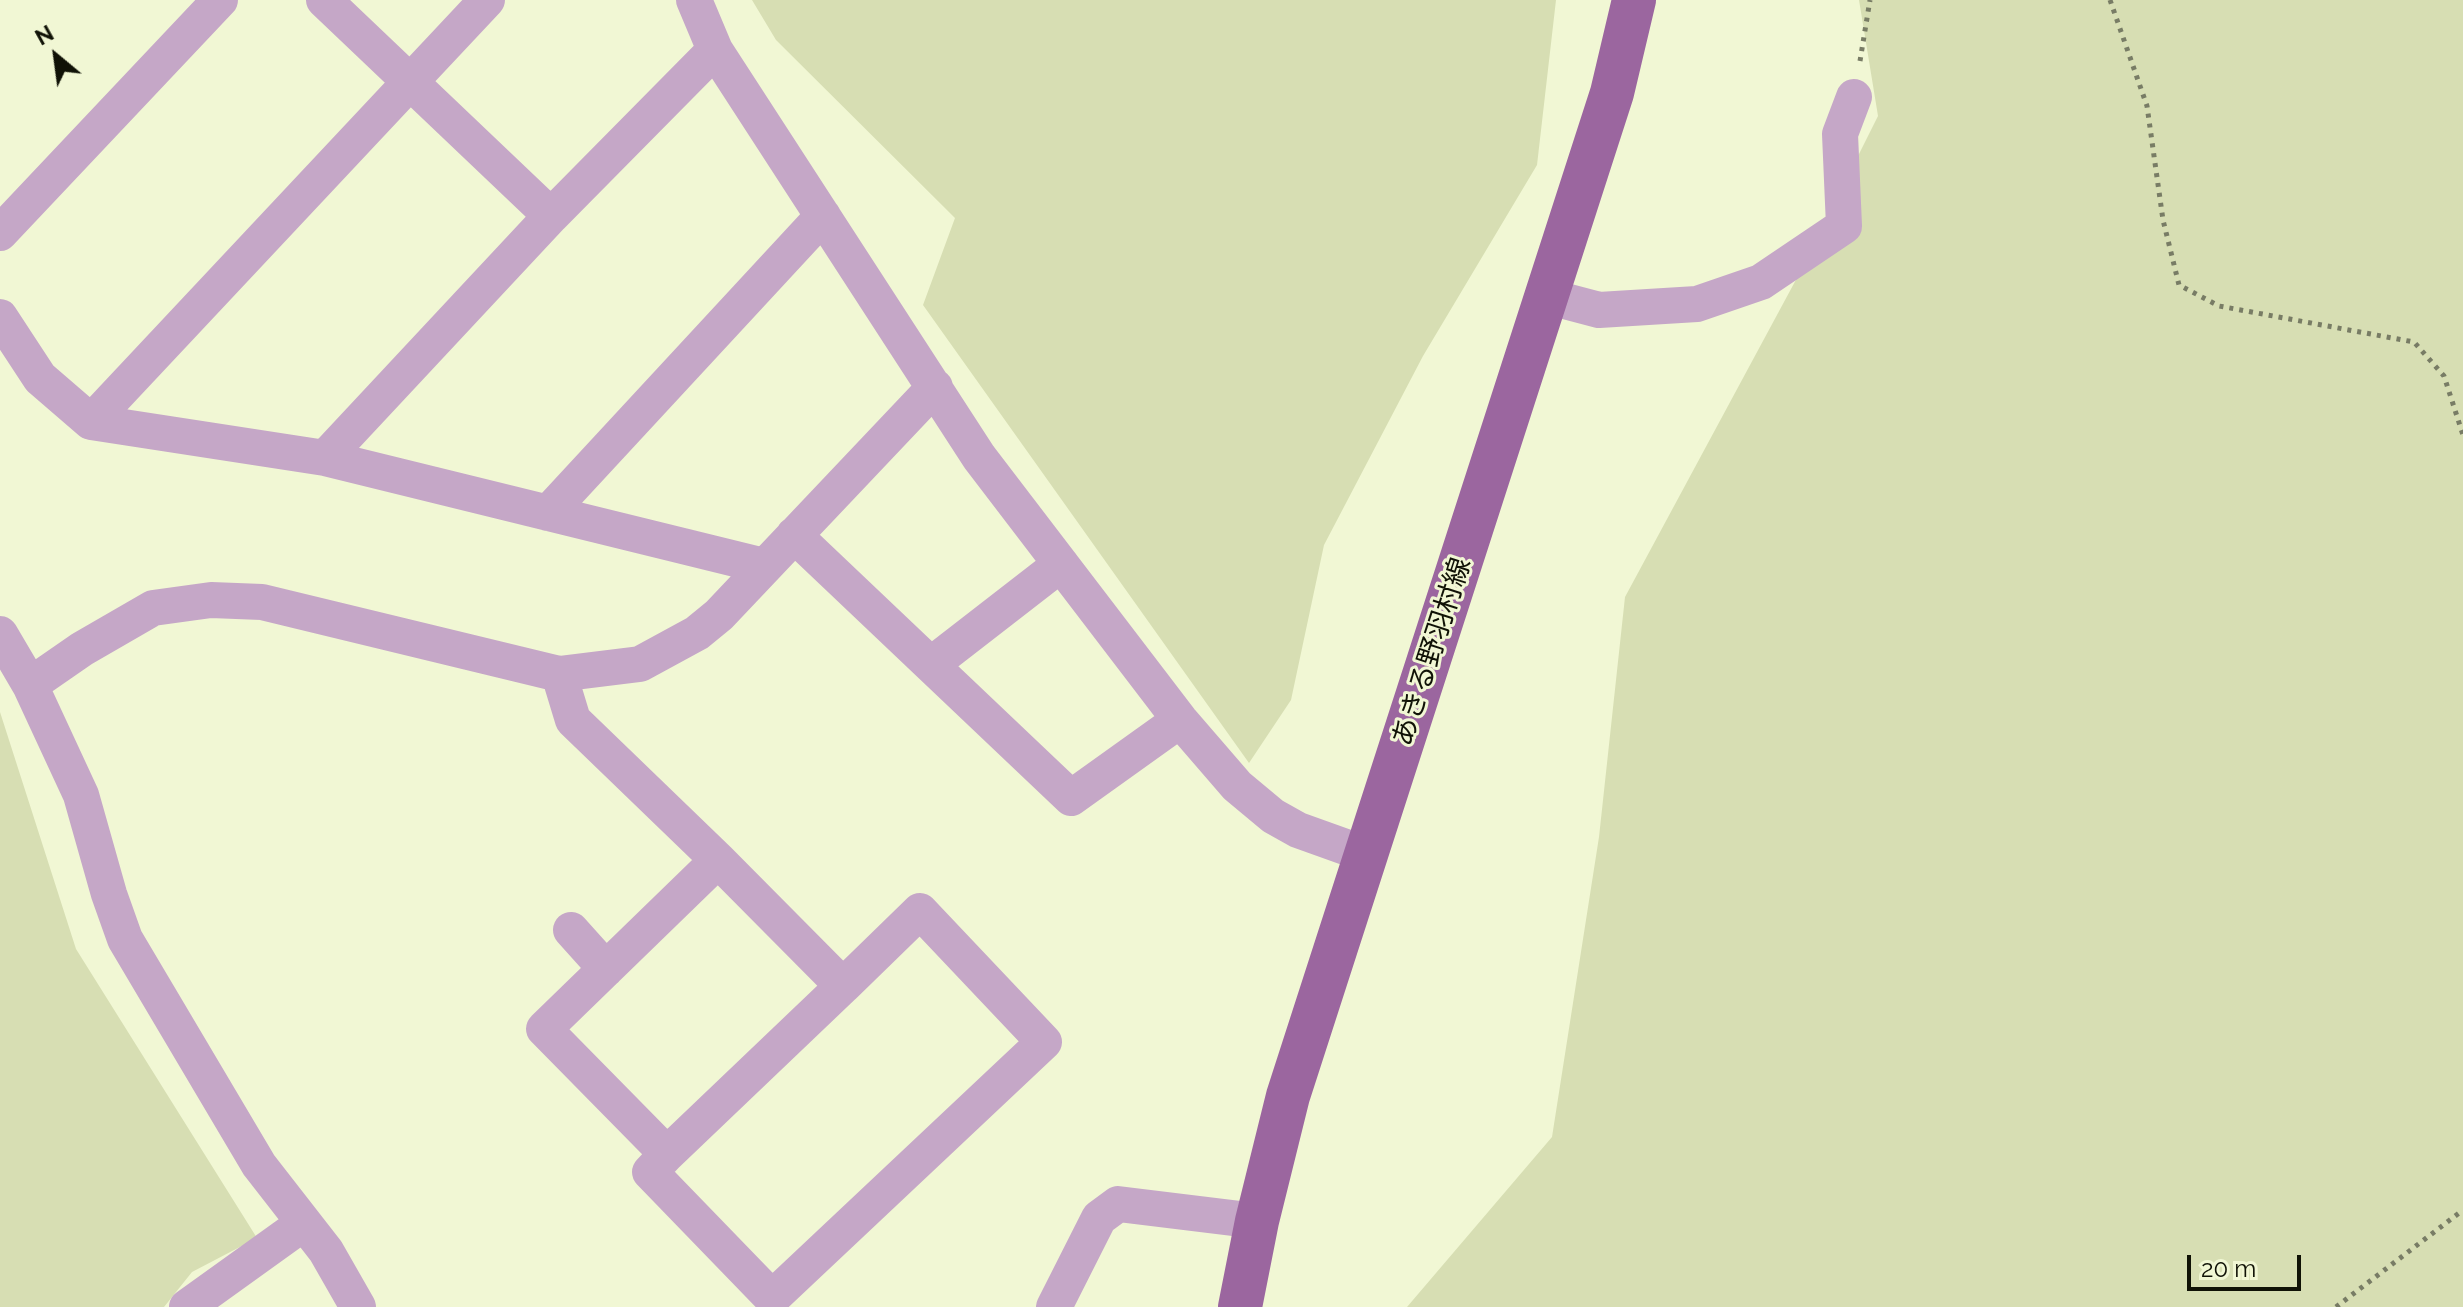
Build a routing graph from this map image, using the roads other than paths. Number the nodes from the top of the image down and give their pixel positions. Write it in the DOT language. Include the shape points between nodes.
graph roads {
  1 [pos="220,0"];
  2 [pos="324,0"];
  3 [pos="487,0"];
  4 [pos="694,0"];
  5 [pos="1634,0"];
  6 [pos="715,50"];
  7 [pos="410,81"];
  8 [pos="1854,97"];
  9 [pos="551,216"];
  10 [pos="823,216"];
  11 [pos="0,233"];
  12 [pos="1546,296"];
  13 [pos="0,317"];
  14 [pos="935,387"];
  15 [pos="91,422"];
  16 [pos="325,458"];
  17 [pos="548,513"];
  18 [pos="794,535"];
  19 [pos="1061,564"];
  20 [pos="764,566"];
  21 [pos="0,634"];
  22 [pos="932,664"];
  23 [pos="559,674"];
  24 [pos="30,685"];
  25 [pos="1180,720"];
  26 [pos="1365,854"];
  27 [pos="718,860"];
  28 [pos="571,930"];
  29 [pos="606,969"];
  30 [pos="843,986"];
  31 [pos="667,1154"];
  32 [pos="1257,1221"];
  33 [pos="304,1223"];
  34 [pos="187,1307"];
  35 [pos="358,1307"];
  36 [pos="1054,1307"];
  37 [pos="1240,1307"];
  1 -- 11 [label="street"];
  2 -- 7 [label="street"];
  3 -- 7 [label="street"];
  4 -- 6 [label="street"];
  5 -- 12 [label="main road, あきる野羽村線" via="1612,93"];
  6 -- 9 [label="street"];
  6 -- 10 [label="street"];
  7 -- 9 [label="street"];
  7 -- 15 [label="street"];
  8 -- 12 [label="street" via="1840,134 1844,226 1761,282 1683,305 1599,310"];
  9 -- 16 [label="street"];
  10 -- 14 [label="street"];
  10 -- 17 [label="street"];
  12 -- 26 [label="main road, あきる野羽村線"];
  13 -- 15 [label="street" via="40,378"];
  14 -- 18 [label="street"];
  14 -- 19 [label="street" via="979,457"];
  15 -- 16 [label="street"];
  16 -- 17 [label="street"];
  17 -- 20 [label="street"];
  18 -- 20 [label="street"];
  18 -- 22 [label="street"];
  19 -- 22 [label="street"];
  19 -- 25 [label="street"];
  20 -- 23 [label="street" via="697,633 640,664"];
  21 -- 24 [label="street"];
  22 -- 25 [label="street" via="1071,798"];
  23 -- 24 [label="street" via="262,602 211,600 153,608"];
  23 -- 27 [label="street" via="573,720"];
  24 -- 33 [label="street" via="81,795 125,939 259,1165"];
  25 -- 26 [label="street" via="1237,786 1273,816"];
  26 -- 32 [label="main road, あきる野羽村線" via="1288,1096"];
  27 -- 29 [label="street"];
  27 -- 30 [label="street"];
  28 -- 29 [label="street"];
  29 -- 31 [label="street" via="544,1029"];
  30 -- 31 [label="street"];
  30 -- 31 [label="street" via="920,911 1044,1042 772,1298 650,1172"];
  32 -- 36 [label="street" via="1118,1204 1099,1218"];
  32 -- 37 [label="main road, あきる野羽村線"];
  33 -- 34 [label="street"];
  33 -- 35 [label="street"];
}
